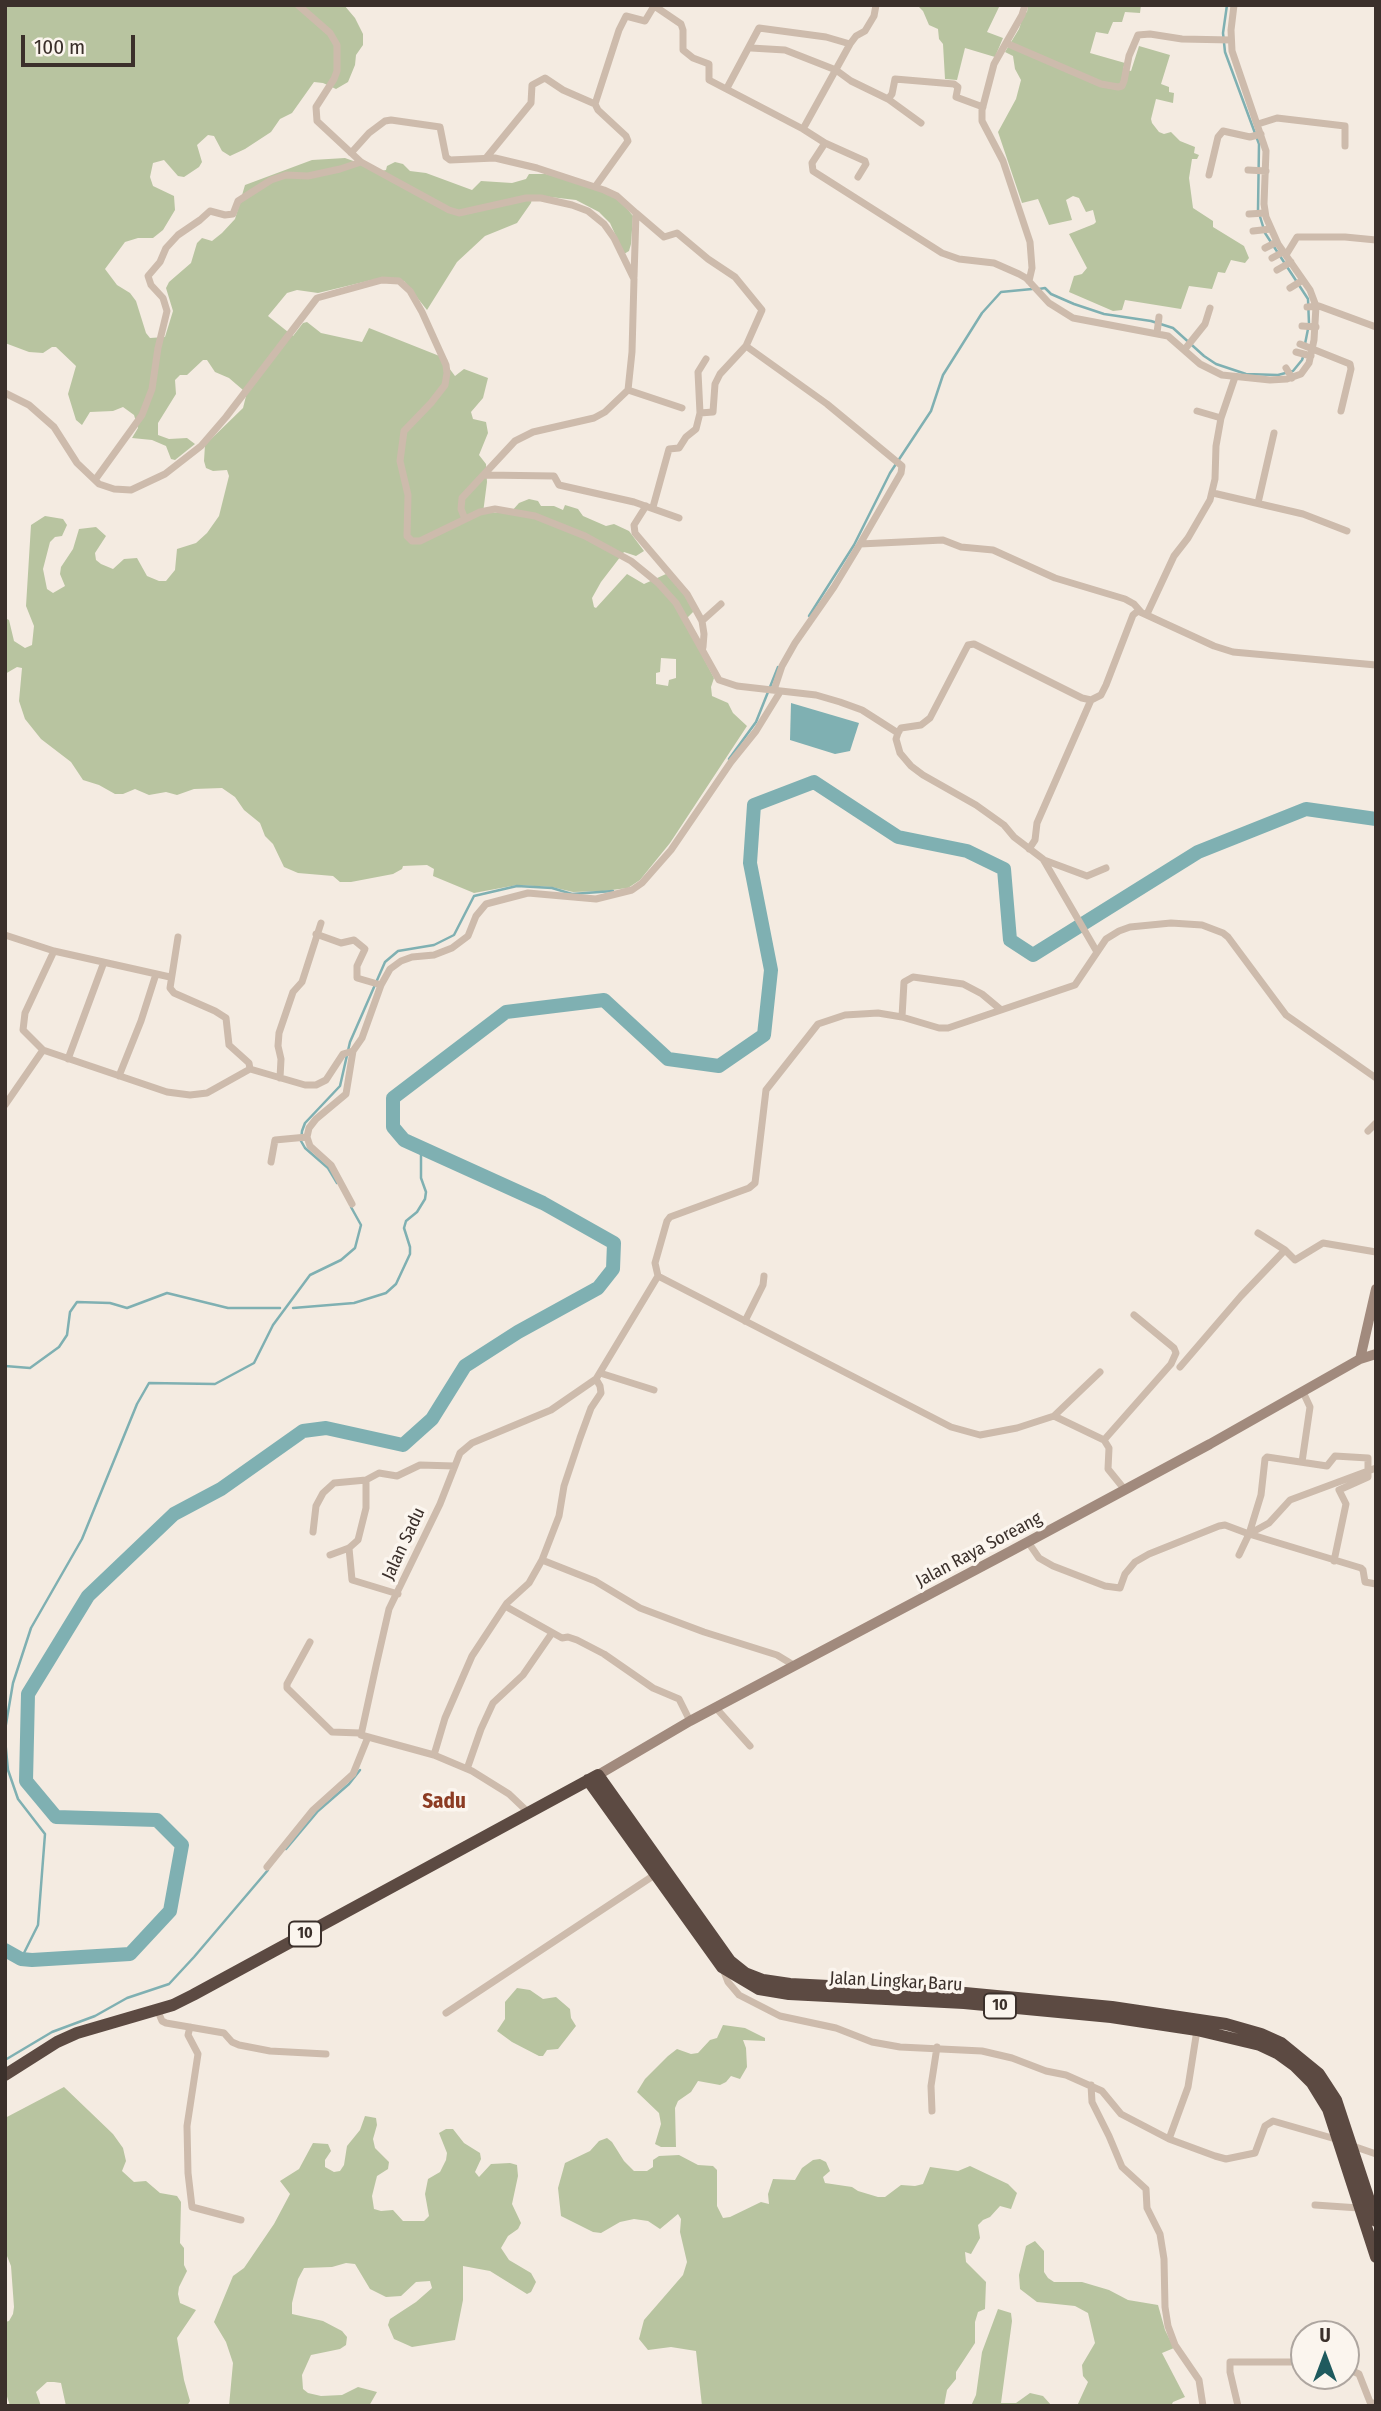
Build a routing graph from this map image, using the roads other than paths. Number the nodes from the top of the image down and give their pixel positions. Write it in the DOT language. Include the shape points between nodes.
graph roads {
  1 [pos="298,5"];
  2 [pos="876,5"];
  3 [pos="1025,5"];
  4 [pos="1234,5"];
  5 [pos="653,6"];
  6 [pos="1224,40"];
  7 [pos="1006,43"];
  8 [pos="850,44"];
  9 [pos="751,48"];
  10 [pos="836,70"];
  11 [pos="727,88"];
  12 [pos="888,99"];
  13 [pos="595,104"];
  14 [pos="983,107"];
  15 [pos="922,123"];
  16 [pos="1258,124"];
  17 [pos="803,129"];
  18 [pos="1256,135"];
  19 [pos="825,143"];
  20 [pos="1345,146"];
  21 [pos="351,153"];
  22 [pos="486,158"];
  23 [pos="361,162"];
  24 [pos="1209,175"];
  25 [pos="858,177"];
  26 [pos="595,187"];
  27 [pos="636,214"];
  28 [pos="1376,240"];
  29 [pos="1279,255"];
  30 [pos="634,279"];
  31 [pos="1031,284"];
  32 [pos="1312,307"];
  33 [pos="1210,308"];
  34 [pos="1376,327"];
  35 [pos="1188,345"];
  36 [pos="746,346"];
  37 [pos="1304,350"];
  38 [pos="706,359"];
  39 [pos="1235,377"];
  40 [pos="628,390"];
  41 [pos="5,393"];
  42 [pos="682,408"];
  43 [pos="1197,411"];
  44 [pos="1340,411"];
  45 [pos="700,413"];
  46 [pos="1221,418"];
  47 [pos="1274,433"];
  48 [pos="485,475"];
  49 [pos="95,480"];
  50 [pos="1213,493"];
  51 [pos="1258,503"];
  52 [pos="649,507"];
  53 [pos="679,518"];
  54 [pos="465,519"];
  55 [pos="1348,530"];
  56 [pos="860,544"];
  57 [pos="721,604"];
  58 [pos="1144,613"];
  59 [pos="702,621"];
  60 [pos="702,647"];
  61 [pos="1376,665"];
  62 [pos="776,690"];
  63 [pos="1091,700"];
  64 [pos="898,733"];
  65 [pos="1029,849"];
  66 [pos="1043,859"];
  67 [pos="1106,868"];
  68 [pos="321,923"];
  69 [pos="316,934"];
  70 [pos="5,935"];
  71 [pos="178,937"];
  72 [pos="54,951"];
  73 [pos="1097,952"];
  74 [pos="104,962"];
  75 [pos="156,974"];
  76 [pos="170,977"];
  77 [pos="378,983"];
  78 [pos="1000,1009"];
  79 [pos="902,1017"];
  80 [pos="43,1050"];
  81 [pos="350,1052"];
  82 [pos="68,1059"];
  83 [pos="250,1069"];
  84 [pos="120,1076"];
  85 [pos="280,1078"];
  86 [pos="1376,1078"];
  87 [pos="5,1104"];
  88 [pos="1376,1123"];
  89 [pos="1368,1131"];
  90 [pos="304,1137"];
  91 [pos="271,1162"];
  92 [pos="352,1204"];
  93 [pos="1258,1233"];
  94 [pos="1285,1250"];
  95 [pos="1376,1252"];
  96 [pos="657,1276"];
  97 [pos="764,1276"];
  98 [pos="1376,1289"];
  99 [pos="1134,1315"];
  100 [pos="745,1321"];
  101 [pos="1376,1354"];
  102 [pos="1360,1359"];
  103 [pos="1180,1367"];
  104 [pos="1100,1372"];
  105 [pos="598,1376"];
  106 [pos="654,1390"];
  107 [pos="1303,1392"];
  108 [pos="1054,1416"];
  109 [pos="1104,1440"];
  110 [pos="1302,1462"];
  111 [pos="454,1466"];
  112 [pos="1370,1471"];
  113 [pos="366,1480"];
  114 [pos="1125,1490"];
  115 [pos="1250,1530"];
  116 [pos="313,1532"];
  117 [pos="1028,1542"];
  118 [pos="349,1548"];
  119 [pos="330,1555"];
  120 [pos="1239,1555"];
  121 [pos="542,1560"];
  122 [pos="1334,1561"];
  123 [pos="1376,1584"];
  124 [pos="398,1594"];
  125 [pos="505,1606"];
  126 [pos="552,1633"];
  127 [pos="310,1642"];
  128 [pos="795,1666"];
  129 [pos="716,1708"];
  130 [pos="690,1721"];
  131 [pos="364,1735"];
  132 [pos="750,1746"];
  133 [pos="434,1755"];
  134 [pos="467,1769"];
  135 [pos="593,1778"];
  136 [pos="529,1813"];
  137 [pos="267,1867"];
  138 [pos="656,1874"];
  139 [pos="722,1967"];
  140 [pos="157,2009"];
  141 [pos="446,2013"];
  142 [pos="190,2027"];
  143 [pos="1197,2030"];
  144 [pos="937,2047"];
  145 [pos="326,2054"];
  146 [pos="5,2075"];
  147 [pos="1091,2085"];
  148 [pos="932,2111"];
  149 [pos="1169,2139"];
  150 [pos="1344,2143"];
  151 [pos="1376,2154"];
  152 [pos="1370,2193"];
  153 [pos="1315,2205"];
  154 [pos="1359,2208"];
  155 [pos="241,2220"];
  156 [pos="1376,2221"];
  157 [pos="1376,2257"];
  158 [pos="1290,2362"];
  159 [pos="1360,2377"];
  160 [pos="1376,2404"];
  161 [pos="1203,2406"];
  162 [pos="1238,2406"];
  1 -- 21 [label="street" via="337,45 334,79 316,107 316,117"];
  2 -- 8 [label="street" via="865,31"];
  3 -- 7 [label="street"];
  4 -- 6 [label="street"];
  5 -- 11 [label="street" via="681,24 683,50 709,64 709,80"];
  5 -- 13 [label="street" via="645,21 628,15 624,18"];
  6 -- 7 [label="street" via="1138,35 1118,87"];
  6 -- 16 [label="street"];
  7 -- 14 [label="street"];
  8 -- 9 [label="street" via="760,28"];
  8 -- 10 [label="street"];
  9 -- 10 [label="street" via="785,50"];
  9 -- 11 [label="street"];
  10 -- 12 [label="street"];
  10 -- 17 [label="street"];
  11 -- 17 [label="street"];
  12 -- 14 [label="street" via="895,79 919,81 957,85 956,97"];
  12 -- 15 [label="street"];
  13 -- 22 [label="street" via="545,78 532,85 531,103"];
  13 -- 26 [label="street" via="628,141"];
  14 -- 31 [label="street" via="982,121 1003,161 1030,242"];
  16 -- 18 [label="street"];
  16 -- 20 [label="street" via="1276,118 1345,126"];
  17 -- 19 [label="street"];
  18 -- 24 [label="street" via="1221,133"];
  18 -- 29 [label="street" via="1266,151 1256,170 1257,214 1262,231"];
  19 -- 25 [label="street" via="865,161"];
  19 -- 31 [label="street" via="812,163 813,171 942,253 994,263"];
  21 -- 22 [label="street" via="369,133 391,120 440,127 450,160"];
  21 -- 23 [label="street"];
  22 -- 26 [label="street"];
  23 -- 30 [label="street" via="459,213 526,198 588,211 614,238"];
  23 -- 49 [label="street" via="271,180 238,201 233,214 210,211 166,248 148,276 167,310 152,389 142,415"];
  26 -- 27 [label="street" via="617,196"];
  27 -- 30 [label="street"];
  27 -- 36 [label="street" via="664,237 677,233 745,287 762,310"];
  28 -- 29 [label="street" via="1297,237"];
  29 -- 32 [label="street"];
  30 -- 40 [label="street"];
  31 -- 35 [label="street" via="1073,318 1110,326 1158,325 1174,340"];
  32 -- 34 [label="street"];
  32 -- 37 [label="street"];
  33 -- 35 [label="street" via="1205,324"];
  35 -- 39 [label="street" via="1210,371"];
  36 -- 45 [label="street" via="720,374 712,412"];
  36 -- 56 [label="street" via="902,466"];
  37 -- 39 [label="street" via="1306,370"];
  37 -- 44 [label="street" via="1351,366"];
  38 -- 45 [label="street" via="698,372"];
  39 -- 46 [label="street"];
  40 -- 42 [label="street"];
  40 -- 48 [label="street" via="594,418 524,435"];
  41 -- 49 [label="street" via="29,405 54,427 77,463"];
  43 -- 46 [label="street"];
  45 -- 52 [label="street" via="696,429 679,448 669,449"];
  46 -- 50 [label="street"];
  47 -- 51 [label="street"];
  48 -- 52 [label="street" via="555,476 559,485"];
  48 -- 54 [label="street" via="462,498"];
  49 -- 54 [label="street" via="114,489 131,490 165,474 201,446 226,417 311,302 324,294 391,279 410,291 447,373 431,403 404,431 400,461 408,495 407,536 420,541"];
  50 -- 51 [label="street"];
  50 -- 58 [label="street"];
  51 -- 55 [label="street"];
  52 -- 53 [label="street"];
  52 -- 59 [label="street" via="634,526 635,533 687,594"];
  54 -- 60 [label="street" via="495,509 516,511 585,536 631,561 658,583 676,603"];
  56 -- 58 [label="street" via="943,540 993,550 1055,578 1125,598"];
  56 -- 62 [label="street" via="795,643"];
  57 -- 59 [label="street"];
  58 -- 61 [label="street" via="1233,652"];
  58 -- 63 [label="street" via="1133,615 1101,695"];
  59 -- 60 [label="street"];
  60 -- 62 [label="street" via="719,680"];
  62 -- 64 [label="street" via="849,705"];
  62 -- 77 [label="street" via="755,731 671,850 642,883 596,899 528,893 486,904 468,936 452,948 401,961"];
  63 -- 64 [label="street" via="971,644 930,718"];
  63 -- 65 [label="street"];
  64 -- 65 [label="street" via="900,753 911,766 976,805"];
  65 -- 66 [label="street"];
  66 -- 67 [label="street" via="1087,876"];
  66 -- 73 [label="street"];
  68 -- 69 [label="street"];
  69 -- 77 [label="street" via="341,943 355,940 365,948 357,978"];
  69 -- 85 [label="street" via="302,982 293,992 279,1033"];
  70 -- 72 [label="street"];
  71 -- 76 [label="street"];
  72 -- 74 [label="street"];
  72 -- 80 [label="street" via="24,1021 24,1032"];
  73 -- 78 [label="street" via="1075,985"];
  73 -- 86 [label="street" via="1106,939 1130,927 1171,922 1223,933 1286,1015"];
  74 -- 75 [label="street"];
  74 -- 82 [label="street"];
  75 -- 76 [label="street"];
  75 -- 84 [label="street"];
  76 -- 83 [label="street" via="174,993 226,1018 229,1045"];
  77 -- 81 [label="street" via="362,1038"];
  78 -- 79 [label="street" via="944,1028"];
  78 -- 79 [label="street" via="963,984 913,977 904,982"];
  79 -- 96 [label="street" via="845,1015 818,1024 807,1035 766,1090 755,1183 670,1217 656,1257"];
  80 -- 82 [label="street"];
  80 -- 87 [label="street"];
  81 -- 85 [label="street" via="322,1083 305,1086"];
  81 -- 90 [label="street" via="346,1094 316,1119"];
  82 -- 84 [label="street"];
  83 -- 84 [label="street" via="207,1093 190,1095"];
  83 -- 85 [label="street"];
  88 -- 89 [label="street"];
  90 -- 91 [label="street" via="275,1140"];
  90 -- 92 [label="street" via="331,1165"];
  93 -- 94 [label="street"];
  94 -- 95 [label="street" via="1295,1260 1326,1243"];
  94 -- 103 [label="street"];
  96 -- 100 [label="street"];
  96 -- 105 [label="street, Jalan Sadu"];
  97 -- 100 [label="street"];
  98 -- 102 [label="main road"];
  99 -- 109 [label="street" via="1177,1353"];
  100 -- 108 [label="street" via="951,1427 975,1434"];
  101 -- 102 [label="main road, Jalan Raya Soreang"];
  102 -- 107 [label="main road, Jalan Raya Soreang"];
  104 -- 108 [label="street"];
  105 -- 106 [label="street"];
  105 -- 111 [label="street, Jalan Sadu" via="551,1410 472,1443"];
  105 -- 121 [label="street" via="601,1393 580,1437"];
  107 -- 110 [label="street" via="1310,1407"];
  107 -- 114 [label="main road, Jalan Raya Soreang"];
  108 -- 109 [label="street"];
  109 -- 114 [label="street" via="1109,1448 1108,1468"];
  110 -- 112 [label="street" via="1327,1466 1335,1456 1365,1457"];
  110 -- 115 [label="street" via="1265,1459 1261,1495"];
  111 -- 113 [label="street" via="420,1465 397,1476 379,1473"];
  111 -- 124 [label="street, Jalan Sadu"];
  112 -- 115 [label="street" via="1290,1500 1269,1523"];
  112 -- 122 [label="street" via="1365,1479 1339,1490 1346,1504"];
  113 -- 116 [label="street" via="339,1482 323,1493 316,1506"];
  113 -- 118 [label="street" via="360,1536"];
  114 -- 117 [label="main road, Jalan Raya Soreang"];
  115 -- 117 [label="street" via="1225,1525 1187,1538 1135,1562 1115,1589 1053,1566 1039,1558"];
  115 -- 120 [label="street"];
  115 -- 122 [label="street"];
  117 -- 128 [label="main road, Jalan Raya Soreang"];
  118 -- 119 [label="street"];
  118 -- 124 [label="street" via="352,1580"];
  121 -- 125 [label="street" via="529,1583"];
  121 -- 128 [label="street" via="595,1581 640,1608 777,1655"];
  122 -- 123 [label="street" via="1363,1570 1365,1582"];
  124 -- 131 [label="street, Jalan Sadu" via="389,1609"];
  125 -- 126 [label="street"];
  125 -- 133 [label="street" via="467,1665"];
  126 -- 130 [label="street" via="604,1654 653,1688 679,1699"];
  126 -- 134 [label="street" via="523,1675 493,1703"];
  127 -- 131 [label="street" via="286,1686 332,1732"];
  128 -- 129 [label="main road, Jalan Raya Soreang"];
  129 -- 130 [label="main road, Jalan Raya Soreang"];
  129 -- 132 [label="street"];
  130 -- 135 [label="main road, Jalan Raya Soreang"];
  131 -- 133 [label="street"];
  131 -- 137 [label="street, Jalan Sadu" via="353,1774 313,1810"];
  133 -- 134 [label="street"];
  134 -- 136 [label="street" via="509,1794"];
  135 -- 136 [label="highway, 10"];
  135 -- 138 [label="highway, Jalan Lingkar Baru / 10"];
  135 -- 150 [label="highway, Jalan Lingkar Baru / 10" via="730,1961 745,1973 774,1983 965,1993 1226,2024 1281,2043 1319,2074 1336,2100"];
  136 -- 140 [label="highway, 10" via="192,1995"];
  138 -- 139 [label="highway, Jalan Lingkar Baru / 10"];
  138 -- 141 [label="street"];
  139 -- 143 [label="highway, Jalan Lingkar Baru / 10" via="767,1992 964,2003"];
  139 -- 144 [label="street" via="739,1995 788,2019 836,2028 872,2042"];
  140 -- 142 [label="street" via="162,2021"];
  140 -- 146 [label="highway, 10" via="77,2033"];
  142 -- 145 [label="street" via="224,2033 239,2045"];
  142 -- 155 [label="street" via="188,2035 198,2054 187,2126 192,2207"];
  143 -- 149 [label="street" via="1188,2087"];
  143 -- 150 [label="highway, Jalan Lingkar Baru / 10" via="1260,2045 1295,2066 1322,2097"];
  144 -- 147 [label="street" via="1012,2058"];
  144 -- 148 [label="street"];
  147 -- 149 [label="street" via="1121,2114"];
  147 -- 161 [label="street" via="1092,2102 1122,2167 1147,2192 1147,2208 1160,2234 1164,2259 1168,2326 1199,2380"];
  149 -- 150 [label="street" via="1226,2159 1255,2152 1265,2126 1273,2121"];
  150 -- 151 [label="street"];
  150 -- 152 [label="highway, Jalan Lingkar Baru / 10"];
  150 -- 154 [label="highway, Jalan Lingkar Baru / 10"];
  152 -- 156 [label="highway, Jalan Lingkar Baru / 10"];
  153 -- 154 [label="street"];
  154 -- 157 [label="highway, Jalan Lingkar Baru / 10"];
  158 -- 162 [label="street" via="1230,2362"];
  159 -- 160 [label="street" via="1370,2402"];
}
